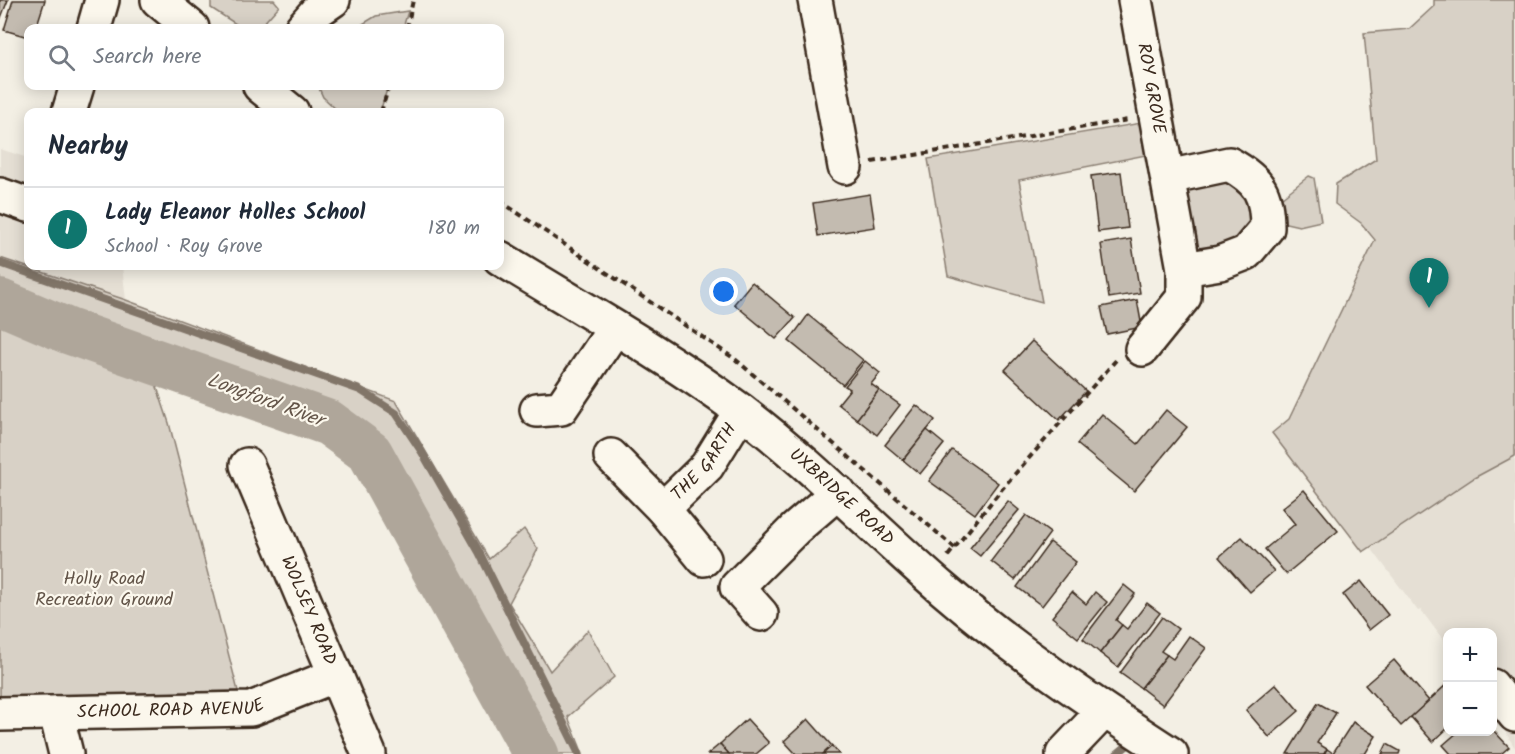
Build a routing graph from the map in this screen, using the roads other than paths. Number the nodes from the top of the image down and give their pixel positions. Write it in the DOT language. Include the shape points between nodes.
graph roads {
  1 [pos="102,0"];
  2 [pos="158,0"];
  3 [pos="333,0"];
  4 [pos="815,0"];
  5 [pos="1135,0"];
  6 [pos="95,24"];
  7 [pos="187,24"];
  8 [pos="306,24"];
  9 [pos="76,90"];
  10 [pos="265,90"];
  11 [pos="70,108"];
  12 [pos="287,108"];
  13 [pos="846,167"];
  14 [pos="1168,177"];
  15 [pos="0,195"];
  16 [pos="24,204"];
  17 [pos="504,260"];
  18 [pos="1184,269"];
  19 [pos="615,328"];
  20 [pos="1142,349"];
  21 [pos="741,411"];
  22 [pos="558,415"];
  23 [pos="611,456"];
  24 [pos="247,465"];
  25 [pos="838,492"];
  26 [pos="663,509"];
  27 [pos="704,559"];
  28 [pos="762,614"];
  29 [pos="336,675"];
  30 [pos="1497,692"];
  31 [pos="1103,712"];
  32 [pos="57,713"];
  33 [pos="0,714"];
  34 [pos="1515,715"];
  35 [pos="66,754"];
  36 [pos="369,754"];
  37 [pos="1063,754"];
  38 [pos="1171,754"];
  1 -- 6 [label="street"];
  2 -- 7 [label="street"];
  3 -- 8 [label="street"];
  4 -- 13 [label="street"];
  5 -- 14 [label="street, ROY GROVE"];
  9 -- 11 [label="street"];
  10 -- 12 [label="street"];
  14 -- 18 [label="street, ROY GROVE"];
  14 -- 18 [label="street" via="1229,164 1247,174 1267,201 1267,228 1246,253"];
  15 -- 16 [label="street"];
  17 -- 19 [label="street, UXBRIDGE ROAD"];
  18 -- 20 [label="street, ROY GROVE" via="1184,297"];
  19 -- 21 [label="street, UXBRIDGE ROAD"];
  19 -- 22 [label="street"];
  21 -- 25 [label="street, UXBRIDGE ROAD"];
  21 -- 26 [label="street, THE GARTH" via="707,466"];
  23 -- 26 [label="street, THE GARTH"];
  24 -- 29 [label="street, WOLSEY ROAD"];
  25 -- 28 [label="street" via="737,587"];
  25 -- 31 [label="street, UXBRIDGE ROAD" via="942,589 1005,641"];
  26 -- 27 [label="street, THE GARTH"];
  29 -- 32 [label="street, SCHOOL ROAD AVENUE" via="251,709"];
  29 -- 36 [label="street, WOLSEY ROAD"];
  30 -- 34 [label="street"];
  31 -- 37 [label="street"];
  31 -- 38 [label="street, UXBRIDGE ROAD"];
  32 -- 33 [label="street, SCHOOL ROAD AVENUE"];
  32 -- 35 [label="street"];
}
